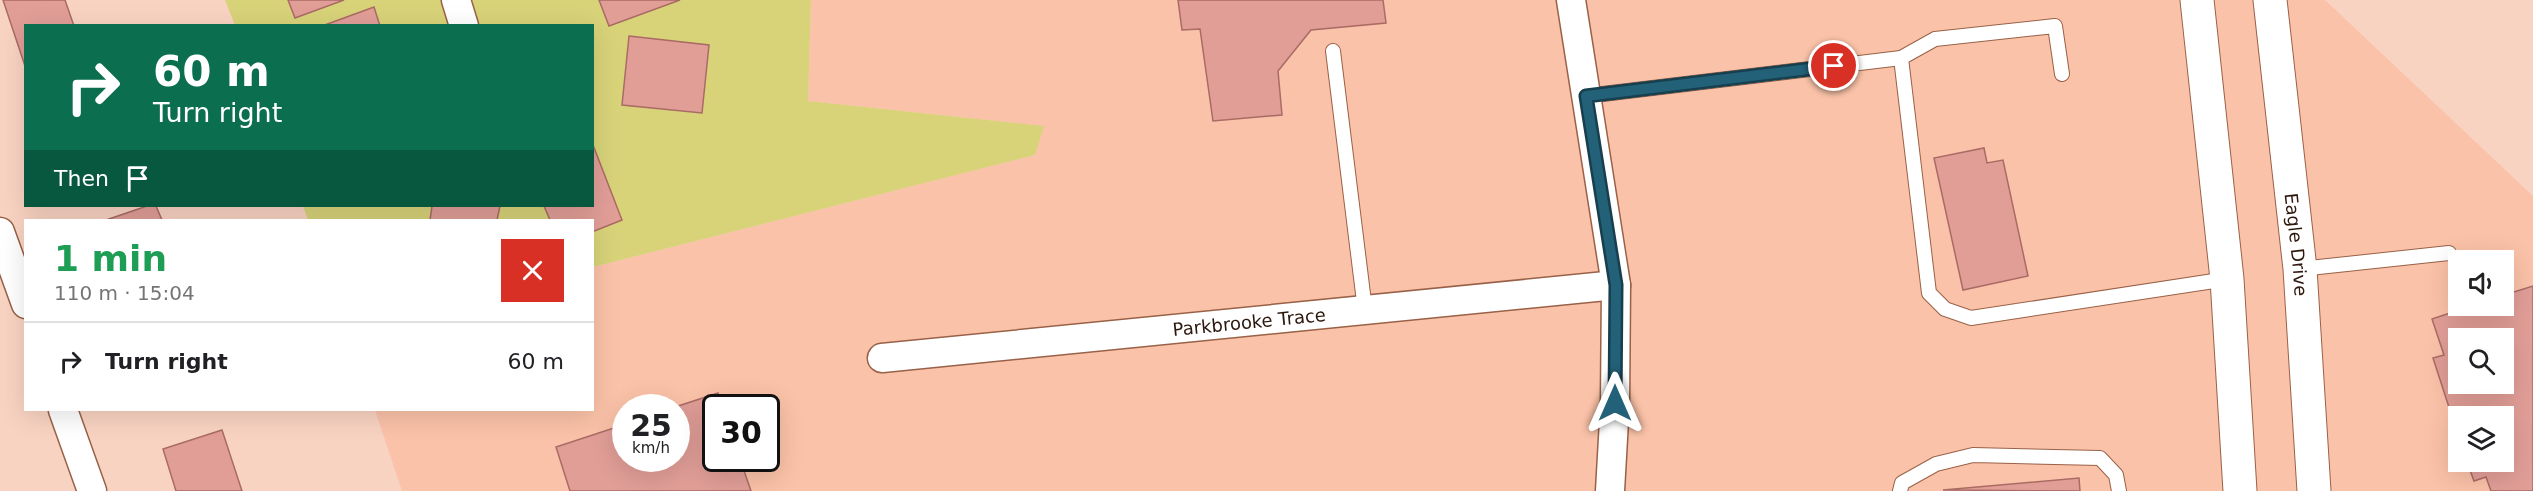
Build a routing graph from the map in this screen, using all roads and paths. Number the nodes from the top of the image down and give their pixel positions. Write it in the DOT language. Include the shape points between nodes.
graph roads {
  1 [pos="456,0"];
  2 [pos="1571,0"];
  3 [pos="2197,0"];
  4 [pos="2270,0"];
  5 [pos="463,24"];
  6 [pos="1333,51"];
  7 [pos="1901,58"];
  8 [pos="2062,74"];
  9 [pos="1586,96"];
  10 [pos="0,232"];
  11 [pos="2448,253"];
  12 [pos="2300,269"];
  13 [pos="2227,279"];
  14 [pos="1616,285"];
  15 [pos="24,298"];
  16 [pos="1365,310"];
  17 [pos="882,358"];
  18 [pos="63,411"];
  19 [pos="92,491"];
  20 [pos="1610,491"];
  21 [pos="1900,491"];
  22 [pos="2119,491"];
  23 [pos="2240,491"];
  24 [pos="2314,491"];
  1 -- 5 [label="street"];
  2 -- 9 [label="street"];
  3 -- 13 [label="street"];
  4 -- 12 [label="street, Eagle Drive"];
  6 -- 16 [label="lane"];
  7 -- 8 [label="lane" via="1935,39 2055,26"];
  7 -- 9 [label="lane"];
  7 -- 13 [label="lane" via="1929,293 1945,309 1971,318"];
  9 -- 14 [label="street"];
  10 -- 15 [label="street"];
  11 -- 12 [label="lane"];
  12 -- 24 [label="street, Eagle Drive"];
  13 -- 23 [label="street"];
  14 -- 16 [label="street, Parkbrooke Trace"];
  14 -- 20 [label="street"];
  16 -- 17 [label="street, Parkbrooke Trace"];
  18 -- 19 [label="street"];
  21 -- 22 [label="lane" via="1902,483 1936,464 1973,456 2100,458 2116,475"];
}
